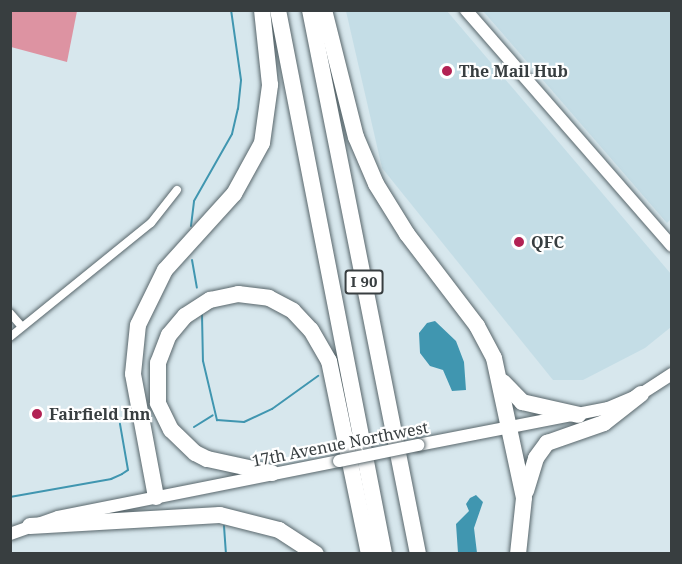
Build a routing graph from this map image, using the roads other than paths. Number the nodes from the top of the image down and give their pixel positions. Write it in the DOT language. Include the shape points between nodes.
graph roads {
  1 [pos="262,10"];
  2 [pos="278,10"];
  3 [pos="310,10"];
  4 [pos="324,10"];
  5 [pos="466,10"];
  6 [pos="177,190"];
  7 [pos="672,246"];
  8 [pos="10,313"];
  9 [pos="22,327"];
  10 [pos="10,337"];
  11 [pos="672,374"];
  12 [pos="500,378"];
  13 [pos="641,394"];
  14 [pos="579,415"];
  15 [pos="512,428"];
  16 [pos="272,474"];
  17 [pos="156,497"];
  18 [pos="524,498"];
  19 [pos="30,526"];
  20 [pos="10,534"];
  21 [pos="316,554"];
  22 [pos="367,554"];
  23 [pos="384,554"];
  24 [pos="418,554"];
  25 [pos="518,554"];
  1 -- 17 [label="highway" via="270,85 262,143 234,194 165,270 138,325 133,374"];
  2 -- 23 [label="highway, I 90"];
  3 -- 24 [label="highway, I 90"];
  4 -- 12 [label="highway" via="356,137 376,184 407,234 477,326"];
  5 -- 7 [label="main road"];
  6 -- 9 [label="street" via="151,223"];
  8 -- 9 [label="street"];
  9 -- 10 [label="street"];
  11 -- 13 [label="main road, 17th Avenue Northwest"];
  12 -- 14 [label="highway" via="522,402"];
  12 -- 15 [label="highway"];
  13 -- 14 [label="main road, 17th Avenue Northwest"];
  13 -- 18 [label="highway" via="604,423 546,443 536,458"];
  14 -- 15 [label="main road, 17th Avenue Northwest"];
  15 -- 16 [label="main road, 17th Avenue Northwest, bridge"];
  15 -- 18 [label="highway"];
  16 -- 17 [label="main road, 17th Avenue Northwest"];
  16 -- 22 [label="highway" via="207,459 181,442 158,403 156,376 162,351 176,325 196,308 238,294 282,304 311,330 329,361"];
  17 -- 19 [label="main road, 17th Avenue Northwest"];
  18 -- 25 [label="highway"];
  19 -- 20 [label="main road, 17th Avenue Northwest"];
  19 -- 21 [label="highway" via="220,515 279,530"];
}
